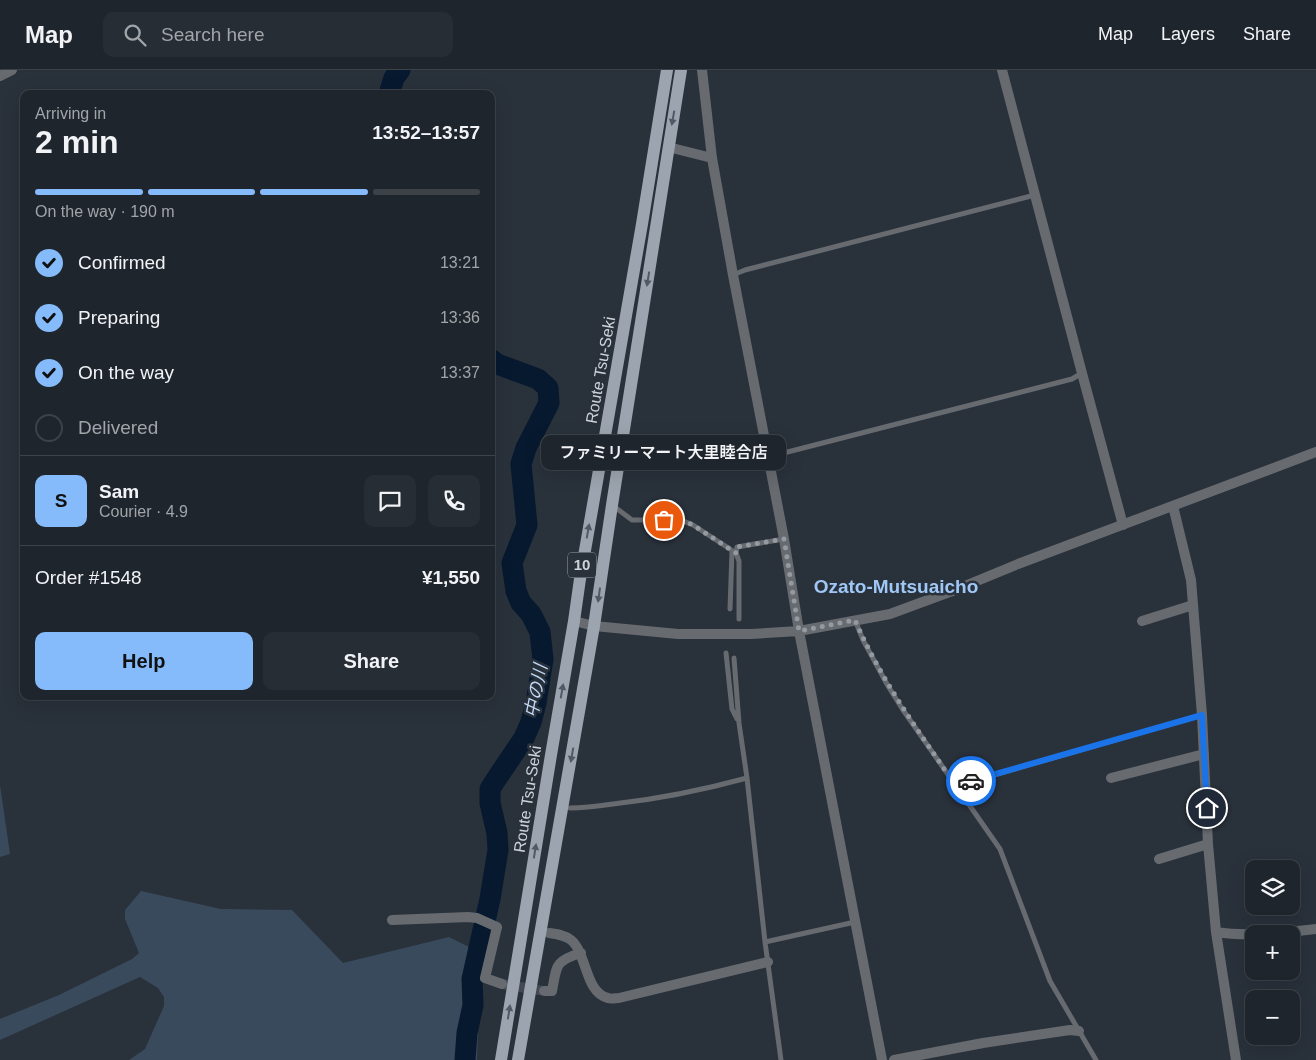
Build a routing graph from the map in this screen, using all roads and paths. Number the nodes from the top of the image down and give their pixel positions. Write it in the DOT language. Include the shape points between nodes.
graph roads {
  1 [pos="12,70"];
  2 [pos="667,70"];
  3 [pos="681,70"];
  4 [pos="702,70"];
  5 [pos="1002,70"];
  6 [pos="0,76"];
  7 [pos="668,147"];
  8 [pos="712,158"];
  9 [pos="1035,194"];
  10 [pos="733,275"];
  11 [pos="1082,373"];
  12 [pos="1316,452"];
  13 [pos="768,457"];
  14 [pos="612,505"];
  15 [pos="1173,506"];
  16 [pos="1123,525"];
  17 [pos="784,539"];
  18 [pos="734,552"];
  19 [pos="1193,605"];
  20 [pos="730,609"];
  21 [pos="739,619"];
  22 [pos="855,620"];
  23 [pos="574,621"];
  24 [pos="1142,621"];
  25 [pos="594,626"];
  26 [pos="799,631"];
  27 [pos="726,653"];
  28 [pos="734,658"];
  29 [pos="1202,715"];
  30 [pos="739,724"];
  31 [pos="1204,754"];
  32 [pos="747,778"];
  33 [pos="1111,778"];
  34 [pos="956,786"];
  35 [pos="570,808"];
  36 [pos="1208,844"];
  37 [pos="1158,859"];
  38 [pos="392,920"];
  39 [pos="855,922"];
  40 [pos="1316,929"];
  41 [pos="1216,932"];
  42 [pos="549,933"];
  43 [pos="765,942"];
  44 [pos="581,953"];
  45 [pos="768,962"];
  46 [pos="502,984"];
  47 [pos="544,991"];
  48 [pos="1079,1031"];
  49 [pos="502,1060"];
  50 [pos="518,1060"];
  51 [pos="780,1060"];
  52 [pos="882,1060"];
  53 [pos="894,1060"];
  54 [pos="1096,1060"];
  55 [pos="1236,1060"];
  1 -- 6 [label="street"];
  23 -- 2 [label="main road, Route Tsu-Seki / 10, one-way"];
  3 -- 7 [label="main road, Route Tsu-Seki / 10, one-way"];
  4 -- 8 [label="street"];
  5 -- 9 [label="street"];
  7 -- 8 [label="street"];
  7 -- 14 [label="main road, Route Tsu-Seki / 10, one-way"];
  8 -- 10 [label="street"];
  9 -- 10 [label="lane"];
  9 -- 11 [label="street"];
  10 -- 13 [label="street"];
  11 -- 13 [label="lane" via="1072,379"];
  11 -- 16 [label="street"];
  12 -- 15 [label="street"];
  13 -- 17 [label="street"];
  14 -- 18 [label="lane" via="632,520 681,520"];
  14 -- 25 [label="main road, Route Tsu-Seki / 10, one-way"];
  15 -- 16 [label="street"];
  15 -- 19 [label="street" via="1191,580"];
  16 -- 22 [label="street" via="890,614"];
  17 -- 18 [label="lane" via="737,547"];
  17 -- 26 [label="street"];
  18 -- 20 [label="lane"];
  18 -- 21 [label="lane" via="739,560"];
  19 -- 24 [label="street"];
  19 -- 29 [label="street"];
  22 -- 26 [label="street"];
  22 -- 34 [label="lane" via="888,686"];
  23 -- 25 [label="street"];
  49 -- 23 [label="main road, Route Tsu-Seki / 10, one-way"];
  25 -- 26 [label="street" via="678,634"];
  25 -- 50 [label="main road, Route Tsu-Seki / 10, one-way"];
  26 -- 39 [label="street"];
  27 -- 30 [label="lane" via="732,709"];
  28 -- 30 [label="lane"];
  29 -- 31 [label="street"];
  29 -- 34 [label="lane"];
  30 -- 32 [label="lane"];
  31 -- 33 [label="street"];
  31 -- 36 [label="street"];
  32 -- 35 [label="lane" via="650,800"];
  32 -- 43 [label="lane"];
  34 -- 48 [label="lane" via="1000,849 1050,981"];
  36 -- 37 [label="street"];
  36 -- 41 [label="street"];
  38 -- 46 [label="street" via="457,916 477,918 498,927 485,978"];
  39 -- 43 [label="lane"];
  39 -- 52 [label="street"];
  40 -- 41 [label="street"];
  41 -- 55 [label="street"];
  42 -- 44 [label="street" via="572,940"];
  43 -- 45 [label="lane"];
  44 -- 45 [label="street" via="591,983 609,999"];
  44 -- 47 [label="street" via="558,964 552,991"];
  45 -- 51 [label="lane"];
  48 -- 53 [label="street"];
  48 -- 54 [label="lane"];
}
